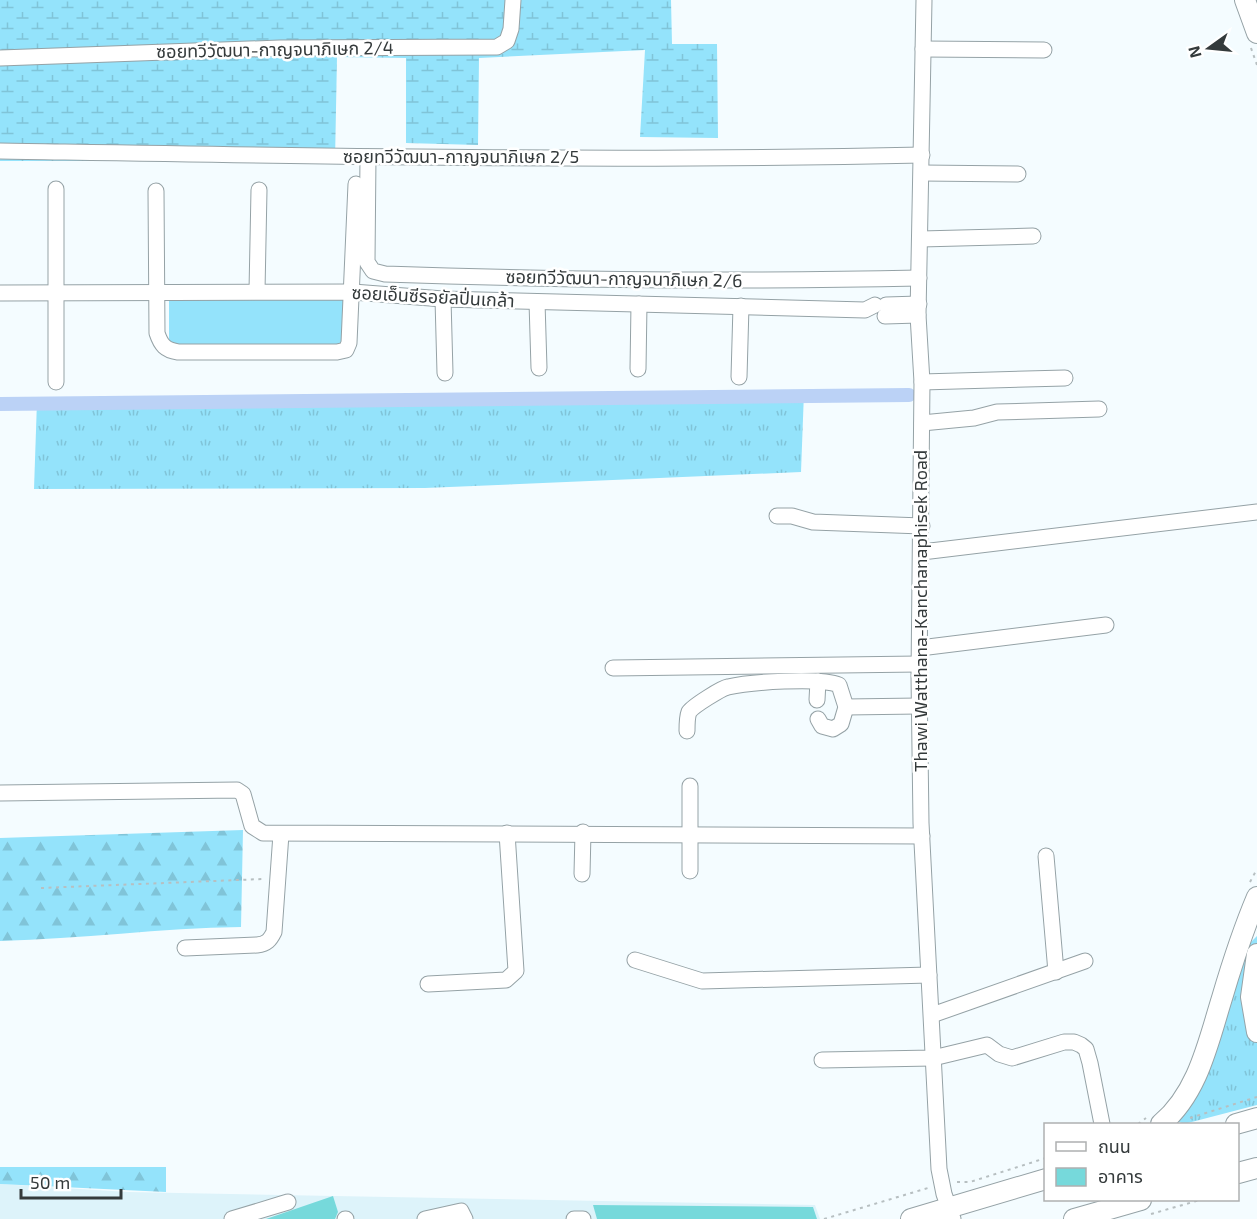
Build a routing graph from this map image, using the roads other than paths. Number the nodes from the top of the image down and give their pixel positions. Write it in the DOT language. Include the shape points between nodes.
graph roads {
  1 [pos="513,0"];
  2 [pos="924,0"];
  3 [pos="1245,0"];
  4 [pos="1257,33"];
  5 [pos="923,49"];
  6 [pos="1044,50"];
  7 [pos="0,58"];
  8 [pos="0,151"];
  9 [pos="922,155"];
  10 [pos="368,157"];
  11 [pos="922,173"];
  12 [pos="1018,174"];
  13 [pos="356,184"];
  14 [pos="56,189"];
  15 [pos="259,190"];
  16 [pos="156,191"];
  17 [pos="1034,236"];
  18 [pos="921,240"];
  19 [pos="919,278"];
  20 [pos="257,291"];
  21 [pos="353,292"];
  22 [pos="0,293"];
  23 [pos="57,293"];
  24 [pos="157,294"];
  25 [pos="443,299"];
  26 [pos="537,302"];
  27 [pos="639,304"];
  28 [pos="741,306"];
  29 [pos="919,310"];
  30 [pos="539,368"];
  31 [pos="638,369"];
  32 [pos="445,373"];
  33 [pos="739,377"];
  34 [pos="1065,378"];
  35 [pos="56,381"];
  36 [pos="922,382"];
  37 [pos="1099,409"];
  38 [pos="922,423"];
  39 [pos="1257,512"];
  40 [pos="777,516"];
  41 [pos="922,526"];
  42 [pos="922,552"];
  43 [pos="1106,625"];
  44 [pos="920,648"];
  45 [pos="919,664"];
  46 [pos="612,668"];
  47 [pos="818,681"];
  48 [pos="817,700"];
  49 [pos="920,706"];
  50 [pos="846,707"];
  51 [pos="818,719"];
  52 [pos="687,731"];
  53 [pos="690,786"];
  54 [pos="0,793"];
  55 [pos="583,832"];
  56 [pos="507,833"];
  57 [pos="281,834"];
  58 [pos="689,835"];
  59 [pos="922,836"];
  60 [pos="1046,856"];
  61 [pos="690,871"];
  62 [pos="582,874"];
  63 [pos="1257,897"];
  64 [pos="185,948"];
  65 [pos="1257,954"];
  66 [pos="634,960"];
  67 [pos="1085,961"];
  68 [pos="1056,972"];
  69 [pos="930,975"];
  70 [pos="428,984"];
  71 [pos="932,1015"];
  72 [pos="1257,1032"];
  73 [pos="933,1058"];
  74 [pos="822,1060"];
  75 [pos="1257,1118"];
  76 [pos="1102,1123"];
  77 [pos="1163,1123"];
  78 [pos="1239,1124"];
  79 [pos="1257,1168"];
  80 [pos="1239,1173"];
  81 [pos="1044,1180"];
  82 [pos="288,1202"];
  83 [pos="1142,1208"];
  84 [pos="951,1214"];
  85 [pos="232,1219"];
  86 [pos="425,1219"];
  87 [pos="465,1219"];
  88 [pos="574,1219"];
  89 [pos="583,1219"];
  90 [pos="911,1219"];
  91 [pos="1074,1219"];
  1 -- 7 [label="street, ซอยทวีวัฒนา-กาญจนาภิเษก 2/4" via="507,41 497,47 280,48"];
  2 -- 5 [label="street, Thawi Watthana-Kanchanaphisek Road"];
  3 -- 4 [label="main road"];
  5 -- 6 [label="street"];
  5 -- 9 [label="street, Thawi Watthana-Kanchanaphisek Road"];
  8 -- 10 [label="street, ซอยทวีวัฒนา-กาญจนาภิเษก 2/5"];
  9 -- 10 [label="street, ซอยทวีวัฒนา-กาญจนาภิเษก 2/5"];
  9 -- 11 [label="street, Thawi Watthana-Kanchanaphisek Road"];
  10 -- 19 [label="street, ซอยทวีวัฒนา-กาญจนาภิเษก 2/6" via="367,261 373,271 583,280"];
  11 -- 12 [label="street"];
  11 -- 18 [label="street, Thawi Watthana-Kanchanaphisek Road"];
  13 -- 21 [label="street"];
  14 -- 23 [label="street"];
  15 -- 20 [label="street"];
  16 -- 24 [label="street"];
  17 -- 18 [label="street"];
  18 -- 19 [label="street, Thawi Watthana-Kanchanaphisek Road"];
  19 -- 29 [label="street, Thawi Watthana-Kanchanaphisek Road"];
  20 -- 21 [label="street, ซอยเอ็นซีรอยัลปิ่นเกล้า"];
  20 -- 24 [label="street, ซอยเอ็นซีรอยัลปิ่นเกล้า"];
  21 -- 24 [label="street" via="349,343 346,350 337,352 169,351 160,345 157,333"];
  21 -- 25 [label="street, ซอยเอ็นซีรอยัลปิ่นเกล้า"];
  22 -- 23 [label="street, ซอยเอ็นซีรอยัลปิ่นเกล้า"];
  23 -- 24 [label="street, ซอยเอ็นซีรอยัลปิ่นเกล้า"];
  23 -- 35 [label="street"];
  25 -- 26 [label="street, ซอยเอ็นซีรอยัลปิ่นเกล้า"];
  25 -- 32 [label="street"];
  26 -- 27 [label="street, ซอยเอ็นซีรอยัลปิ่นเกล้า"];
  26 -- 30 [label="street"];
  27 -- 28 [label="street, ซอยเอ็นซีรอยัลปิ่นเกล้า"];
  27 -- 31 [label="street"];
  28 -- 29 [label="street, ซอยเอ็นซีรอยัลปิ่นเกล้า"];
  28 -- 33 [label="street"];
  29 -- 36 [label="street, Thawi Watthana-Kanchanaphisek Road"];
  34 -- 36 [label="street"];
  36 -- 38 [label="street, Thawi Watthana-Kanchanaphisek Road"];
  37 -- 38 [label="street" via="997,412"];
  38 -- 41 [label="street, Thawi Watthana-Kanchanaphisek Road"];
  39 -- 42 [label="street"];
  40 -- 41 [label="street" via="813,522"];
  41 -- 42 [label="street, Thawi Watthana-Kanchanaphisek Road"];
  42 -- 44 [label="street, Thawi Watthana-Kanchanaphisek Road"];
  43 -- 44 [label="street"];
  44 -- 45 [label="street, Thawi Watthana-Kanchanaphisek Road"];
  45 -- 46 [label="street"];
  45 -- 49 [label="street, Thawi Watthana-Kanchanaphisek Road"];
  47 -- 48 [label="street"];
  47 -- 50 [label="street" via="839,685"];
  47 -- 52 [label="street" via="726,687 689,713"];
  49 -- 50 [label="street"];
  49 -- 59 [label="street, Thawi Watthana-Kanchanaphisek Road"];
  50 -- 51 [label="street" via="841,724 833,729 822,726"];
  53 -- 58 [label="street"];
  54 -- 57 [label="street" via="237,790 243,794 252,826 263,833"];
  55 -- 56 [label="street"];
  55 -- 58 [label="street"];
  55 -- 62 [label="street"];
  56 -- 57 [label="street"];
  56 -- 70 [label="street" via="516,971 506,981"];
  57 -- 64 [label="street" via="274,932 268,941 257,945"];
  58 -- 59 [label="street"];
  58 -- 61 [label="street"];
  59 -- 69 [label="street, Thawi Watthana-Kanchanaphisek Road"];
  60 -- 68 [label="street"];
  63 -- 77 [label="main road" via="1200,1069 1185,1099"];
  65 -- 72 [label="main road" via="1251,997"];
  66 -- 69 [label="street" via="702,981"];
  67 -- 68 [label="street"];
  68 -- 71 [label="street"];
  69 -- 71 [label="street, Thawi Watthana-Kanchanaphisek Road"];
  71 -- 73 [label="street, Thawi Watthana-Kanchanaphisek Road"];
  73 -- 74 [label="street"];
  73 -- 76 [label="street" via="987,1045 1012,1058 1074,1041 1086,1049"];
  73 -- 84 [label="street, Thawi Watthana-Kanchanaphisek Road" via="939,1169"];
  75 -- 78 [label="main road"];
  79 -- 80 [label="main road"];
  81 -- 84 [label="main road"];
  82 -- 85 [label="street"];
  83 -- 91 [label="main road"];
  84 -- 90 [label="main road"];
  86 -- 87 [label="street" via="460,1211"];
  88 -- 89 [label="street"];
}
